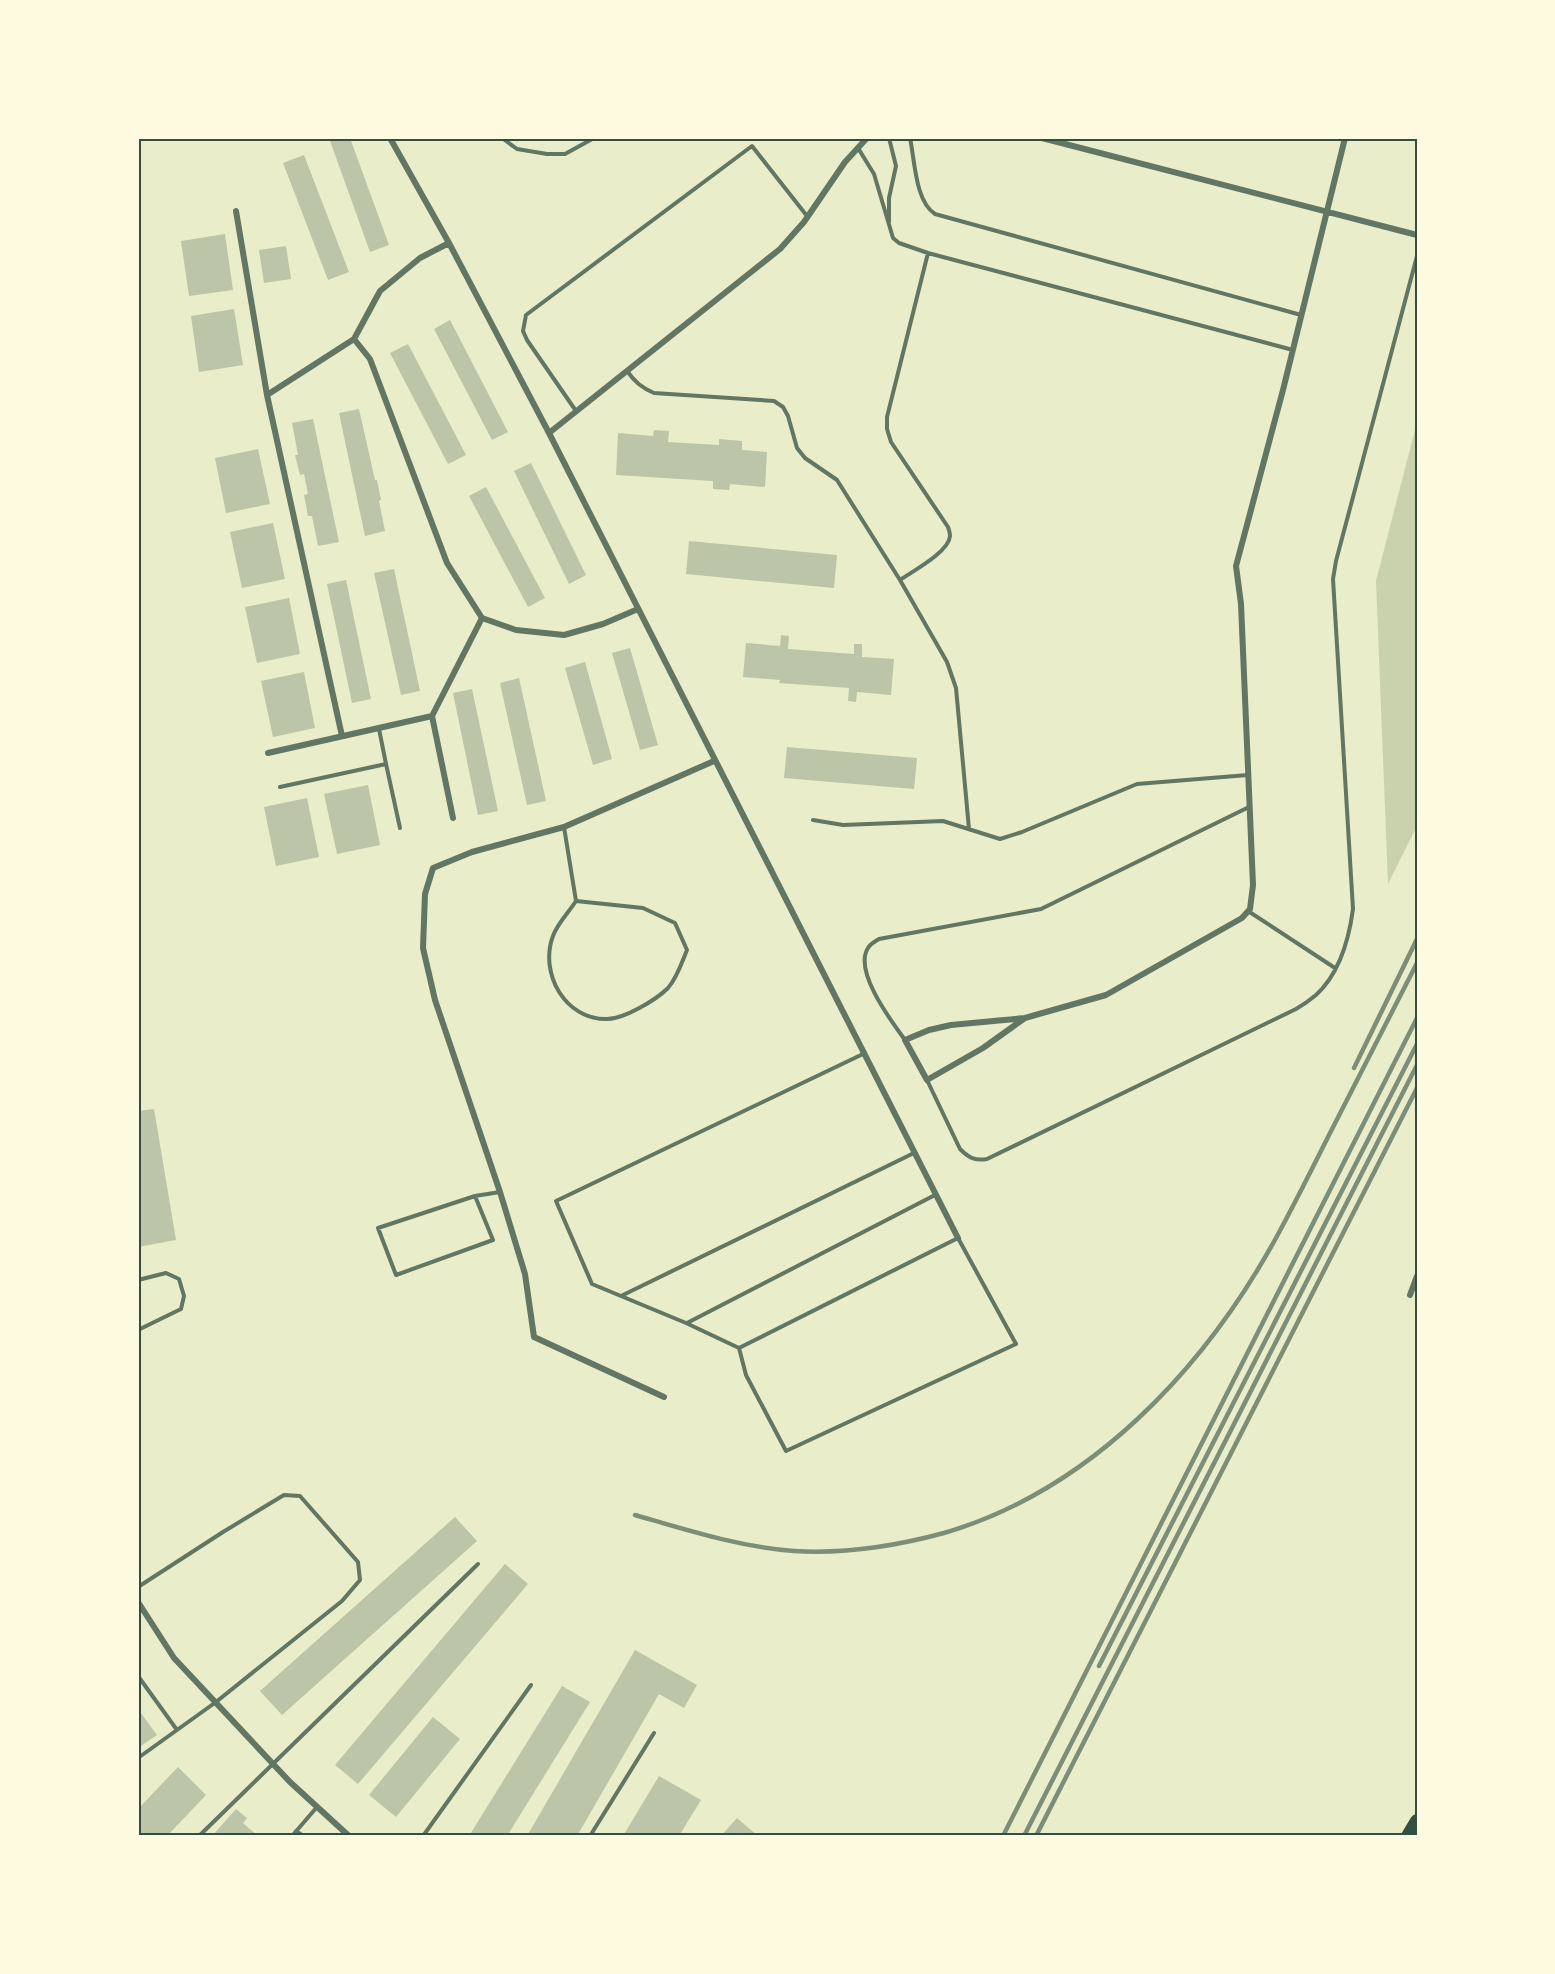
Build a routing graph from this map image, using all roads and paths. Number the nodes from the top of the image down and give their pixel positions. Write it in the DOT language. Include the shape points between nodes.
graph roads {
  1 [pos="390,138"];
  2 [pos="502,138"];
  3 [pos="594,138"];
  4 [pos="867,138"];
  5 [pos="889,138"];
  6 [pos="910,138"];
  7 [pos="1042,138"];
  8 [pos="1345,138"];
  9 [pos="1071,141"];
  10 [pos="858,148"];
  11 [pos="236,211"];
  12 [pos="1325,212"];
  13 [pos="807,216"];
  14 [pos="889,229"];
  15 [pos="1417,235"];
  16 [pos="449,243"];
  17 [pos="928,254"];
  18 [pos="1417,256"];
  19 [pos="1301,315"];
  20 [pos="354,339"];
  21 [pos="1293,350"];
  22 [pos="627,371"];
  23 [pos="267,395"];
  24 [pos="576,411"];
  25 [pos="549,433"];
  26 [pos="900,580"];
  27 [pos="638,609"];
  28 [pos="482,618"];
  29 [pos="432,716"];
  30 [pos="378,728"];
  31 [pos="342,736"];
  32 [pos="268,753"];
  33 [pos="714,761"];
  34 [pos="386,764"];
  35 [pos="1248,775"];
  36 [pos="280,787"];
  37 [pos="1250,807"];
  38 [pos="453,818"];
  39 [pos="813,820"];
  40 [pos="564,827"];
  41 [pos="400,828"];
  42 [pos="969,829"];
  43 [pos="576,901"];
  44 [pos="1248,911"];
  45 [pos="1335,968"];
  46 [pos="1025,1018"];
  47 [pos="905,1041"];
  48 [pos="863,1054"];
  49 [pos="927,1080"];
  50 [pos="914,1153"];
  51 [pos="500,1192"];
  52 [pos="935,1194"];
  53 [pos="475,1196"];
  54 [pos="958,1238"];
  55 [pos="1417,1276"];
  56 [pos="138,1280"];
  57 [pos="1410,1295"];
  58 [pos="621,1296"];
  59 [pos="686,1323"];
  60 [pos="138,1330"];
  61 [pos="739,1348"];
  62 [pos="664,1397"];
  63 [pos="478,1564"];
  64 [pos="138,1587"];
  65 [pos="138,1602"];
  66 [pos="138,1676"];
  67 [pos="531,1685"];
  68 [pos="216,1702"];
  69 [pos="177,1730"];
  70 [pos="654,1733"];
  71 [pos="138,1758"];
  72 [pos="273,1764"];
  73 [pos="317,1807"];
  74 [pos="1417,1821"];
  75 [pos="296,1831"];
  76 [pos="199,1836"];
  77 [pos="292,1836"];
  78 [pos="303,1836"];
  79 [pos="349,1836"];
  80 [pos="423,1836"];
  81 [pos="590,1836"];
  82 [pos="1408,1836"];
  1 -- 16 [label="street"];
  2 -- 3 [label="lane" via="517,149 565,154"];
  4 -- 10 [label="street"];
  5 -- 14 [label="lane" via="896,166 889,198"];
  6 -- 19 [label="lane" via="921,199 935,214"];
  7 -- 9 [label="street"];
  8 -- 12 [label="street"];
  9 -- 12 [label="street"];
  10 -- 13 [label="street"];
  10 -- 14 [label="lane" via="874,174"];
  11 -- 23 [label="street"];
  12 -- 15 [label="street"];
  12 -- 19 [label="street"];
  13 -- 22 [label="street" via="780,249"];
  13 -- 24 [label="lane" via="753,146 526,315 523,331 527,340"];
  14 -- 17 [label="lane" via="899,243"];
  16 -- 20 [label="street" via="420,258 380,291"];
  16 -- 25 [label="street"];
  17 -- 21 [label="lane"];
  17 -- 26 [label="lane" via="887,429 891,442 948,527 950,536 935,557"];
  18 -- 45 [label="lane" via="1333,579 1353,909 1351,927"];
  19 -- 21 [label="street"];
  20 -- 23 [label="street"];
  20 -- 28 [label="street" via="370,359 447,562"];
  21 -- 35 [label="street" via="1236,566"];
  22 -- 24 [label="street"];
  22 -- 26 [label="lane" via="635,382 654,393 774,401 783,407 797,448 837,480"];
  23 -- 31 [label="street"];
  24 -- 25 [label="street"];
  25 -- 27 [label="street"];
  26 -- 42 [label="lane" via="947,662 956,688"];
  27 -- 28 [label="street" via="564,635 516,630"];
  27 -- 33 [label="street"];
  28 -- 29 [label="street"];
  29 -- 30 [label="street"];
  29 -- 38 [label="street"];
  30 -- 31 [label="street"];
  30 -- 34 [label="lane"];
  31 -- 32 [label="street"];
  33 -- 40 [label="street"];
  33 -- 48 [label="street"];
  34 -- 36 [label="lane"];
  34 -- 41 [label="lane"];
  35 -- 37 [label="street"];
  35 -- 42 [label="lane" via="1137,784 1000,839"];
  37 -- 44 [label="street" via="1253,885"];
  37 -- 47 [label="lane" via="1041,909 879,939 868,947 865,959 869,980 882,1008"];
  39 -- 42 [label="lane" via="843,825 943,821"];
  40 -- 43 [label="lane"];
  40 -- 51 [label="street" via="472,852 433,868 425,894 423,948 435,1000"];
  43 -- 43 [label="lane" via="553,935 549,957 553,982 566,1003 582,1014 608,1019 637,1009 669,987 687,950 675,923 643,908"];
  44 -- 45 [label="lane"];
  44 -- 46 [label="street" via="1242,918 1106,994"];
  45 -- 49 [label="lane" via="1317,995 1296,1009 987,1159 977,1161 960,1149"];
  46 -- 47 [label="street" via="951,1025"];
  46 -- 49 [label="street" via="974,1054"];
  47 -- 49 [label="street"];
  48 -- 50 [label="street"];
  48 -- 58 [label="lane" via="556,1201 592,1284"];
  50 -- 52 [label="street"];
  50 -- 58 [label="lane"];
  51 -- 53 [label="lane"];
  51 -- 62 [label="street" via="525,1274 534,1337"];
  52 -- 54 [label="street"];
  52 -- 59 [label="lane"];
  53 -- 53 [label="lane" via="378,1228 396,1275 493,1240"];
  54 -- 61 [label="lane"];
  54 -- 61 [label="lane" via="1016,1344 786,1451 746,1376"];
  55 -- 57 [label="street"];
  56 -- 60 [label="lane" via="166,1274 179,1279 184,1296 180,1309"];
  58 -- 59 [label="lane"];
  59 -- 61 [label="lane"];
  63 -- 72 [label="lane"];
  64 -- 68 [label="lane" via="284,1495 300,1496 358,1562 360,1580 342,1601"];
  65 -- 68 [label="street" via="174,1658"];
  66 -- 69 [label="lane"];
  67 -- 80 [label="lane"];
  68 -- 69 [label="lane"];
  68 -- 72 [label="street"];
  69 -- 71 [label="lane"];
  70 -- 81 [label="lane"];
  72 -- 73 [label="street"];
  72 -- 76 [label="lane"];
  73 -- 75 [label="lane"];
  73 -- 79 [label="street"];
  74 -- 82 [label="highway"];
  75 -- 77 [label="lane"];
  75 -- 78 [label="lane"];
}
